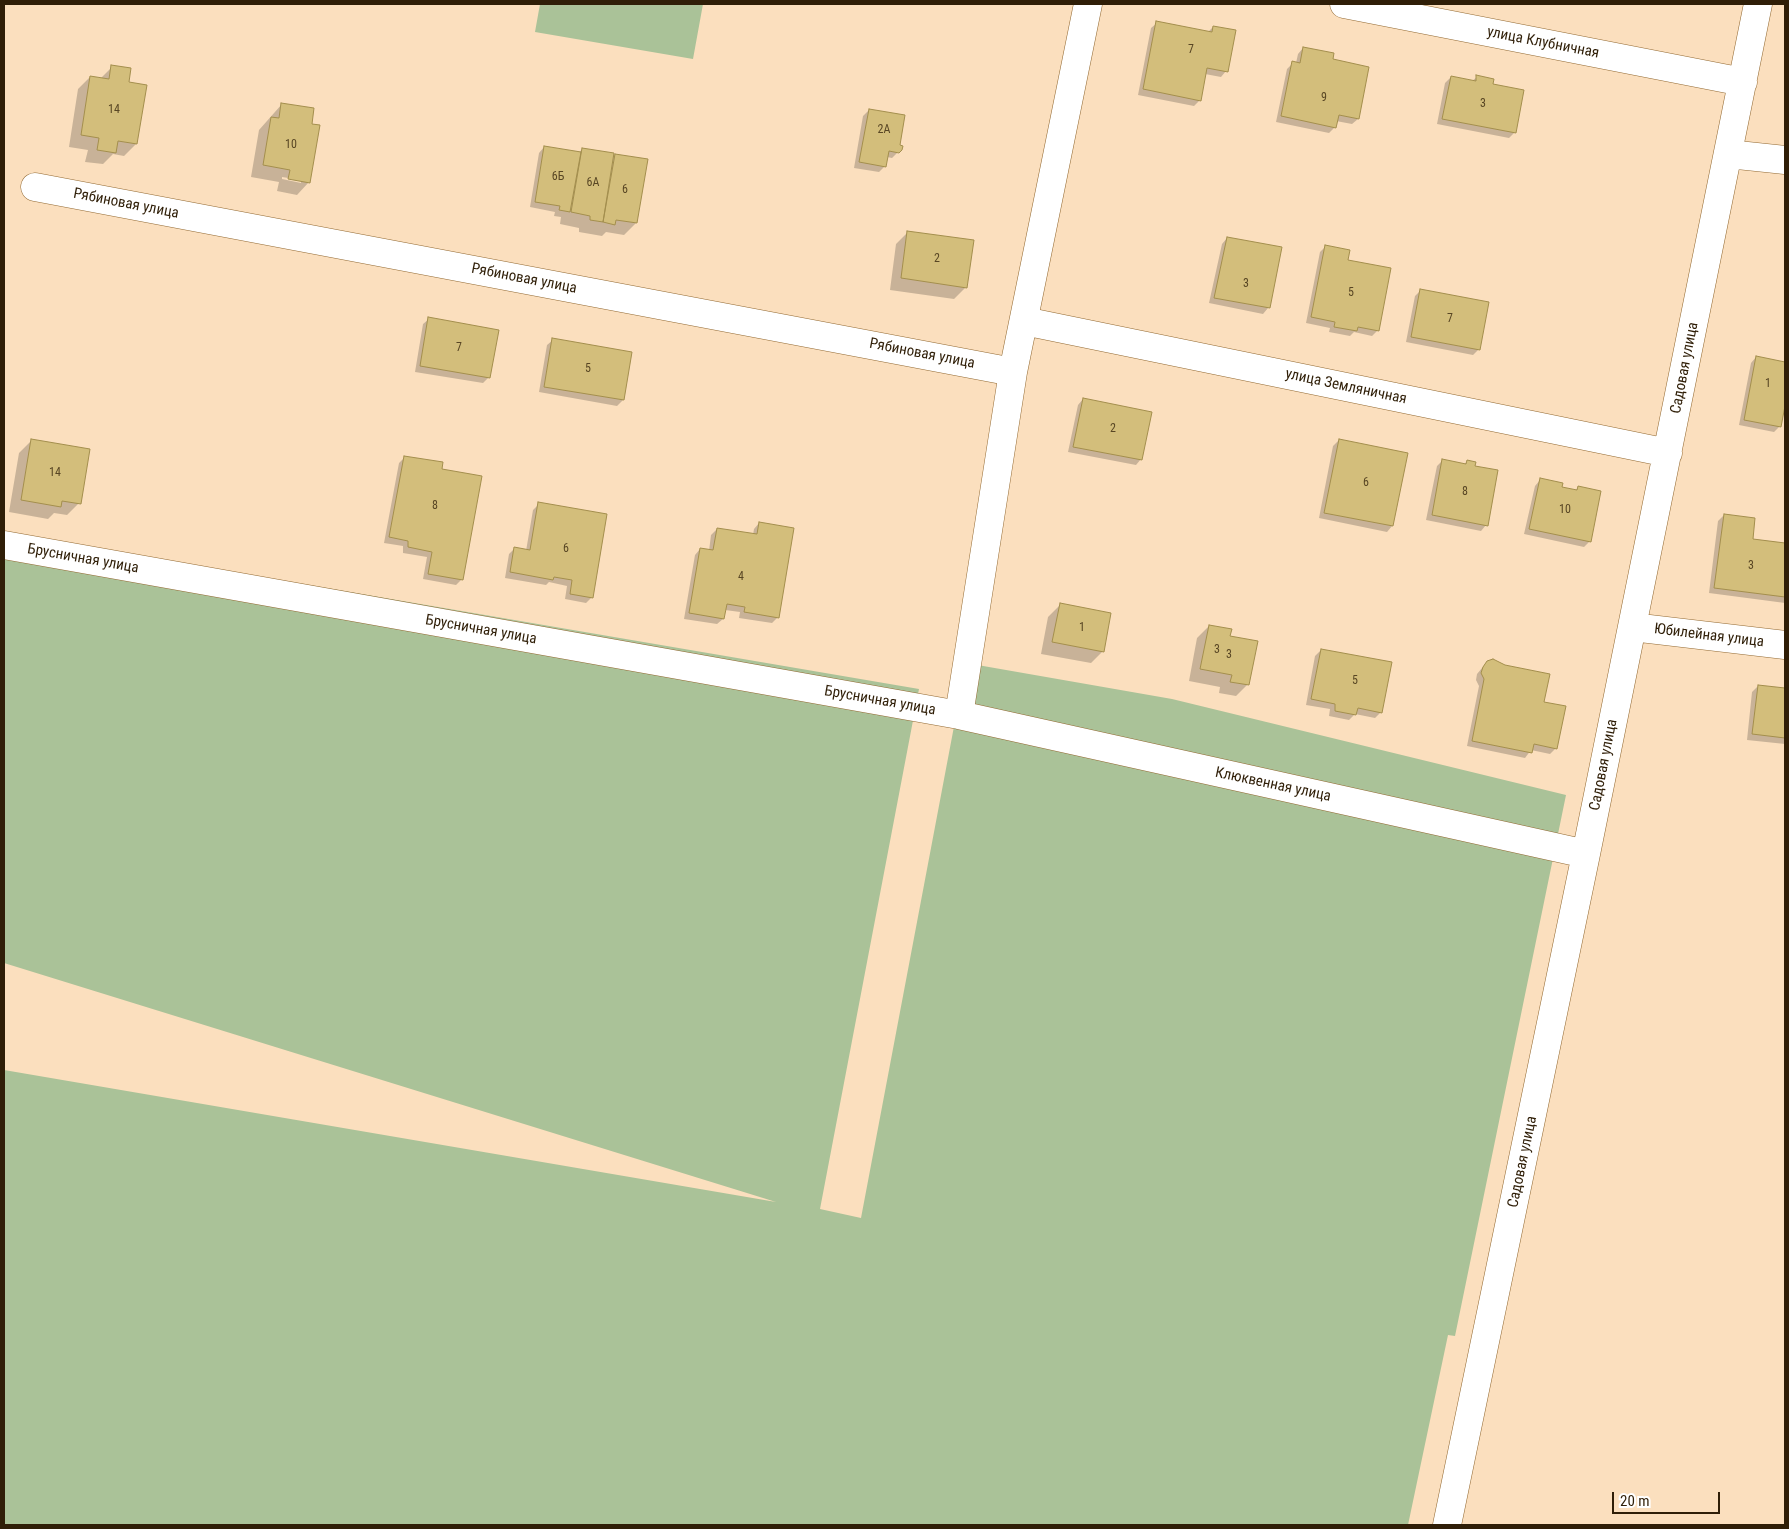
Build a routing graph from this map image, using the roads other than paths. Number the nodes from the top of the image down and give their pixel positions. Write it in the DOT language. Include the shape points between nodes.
graph roads {
  1 [pos="1088,4"];
  2 [pos="1344,4"];
  3 [pos="1758,4"];
  4 [pos="1742,82"];
  5 [pos="1728,154"];
  6 [pos="1785,160"];
  7 [pos="36,187"];
  8 [pos="1024,321"];
  9 [pos="1013,372"];
  10 [pos="1668,453"];
  11 [pos="4,545"];
  12 [pos="1632,627"];
  13 [pos="1785,646"];
  14 [pos="959,715"];
  15 [pos="1586,854"];
  16 [pos="1447,1525"];
  1 -- 8 [label="street"];
  2 -- 4 [label="street, улица Клубничная"];
  3 -- 4 [label="street, Садовая улица"];
  4 -- 5 [label="street, Садовая улица"];
  5 -- 6 [label="street"];
  5 -- 10 [label="street, Садовая улица"];
  7 -- 9 [label="street, Рябиновая улица"];
  8 -- 9 [label="street"];
  8 -- 10 [label="street, улица Земляничная"];
  9 -- 14 [label="street"];
  10 -- 12 [label="street, Садовая улица"];
  11 -- 14 [label="street, Брусничная улица"];
  12 -- 13 [label="street, Юбилейная улица"];
  12 -- 15 [label="street, Садовая улица"];
  14 -- 15 [label="street, Клюквенная улица"];
  15 -- 16 [label="street, Садовая улица"];
}
